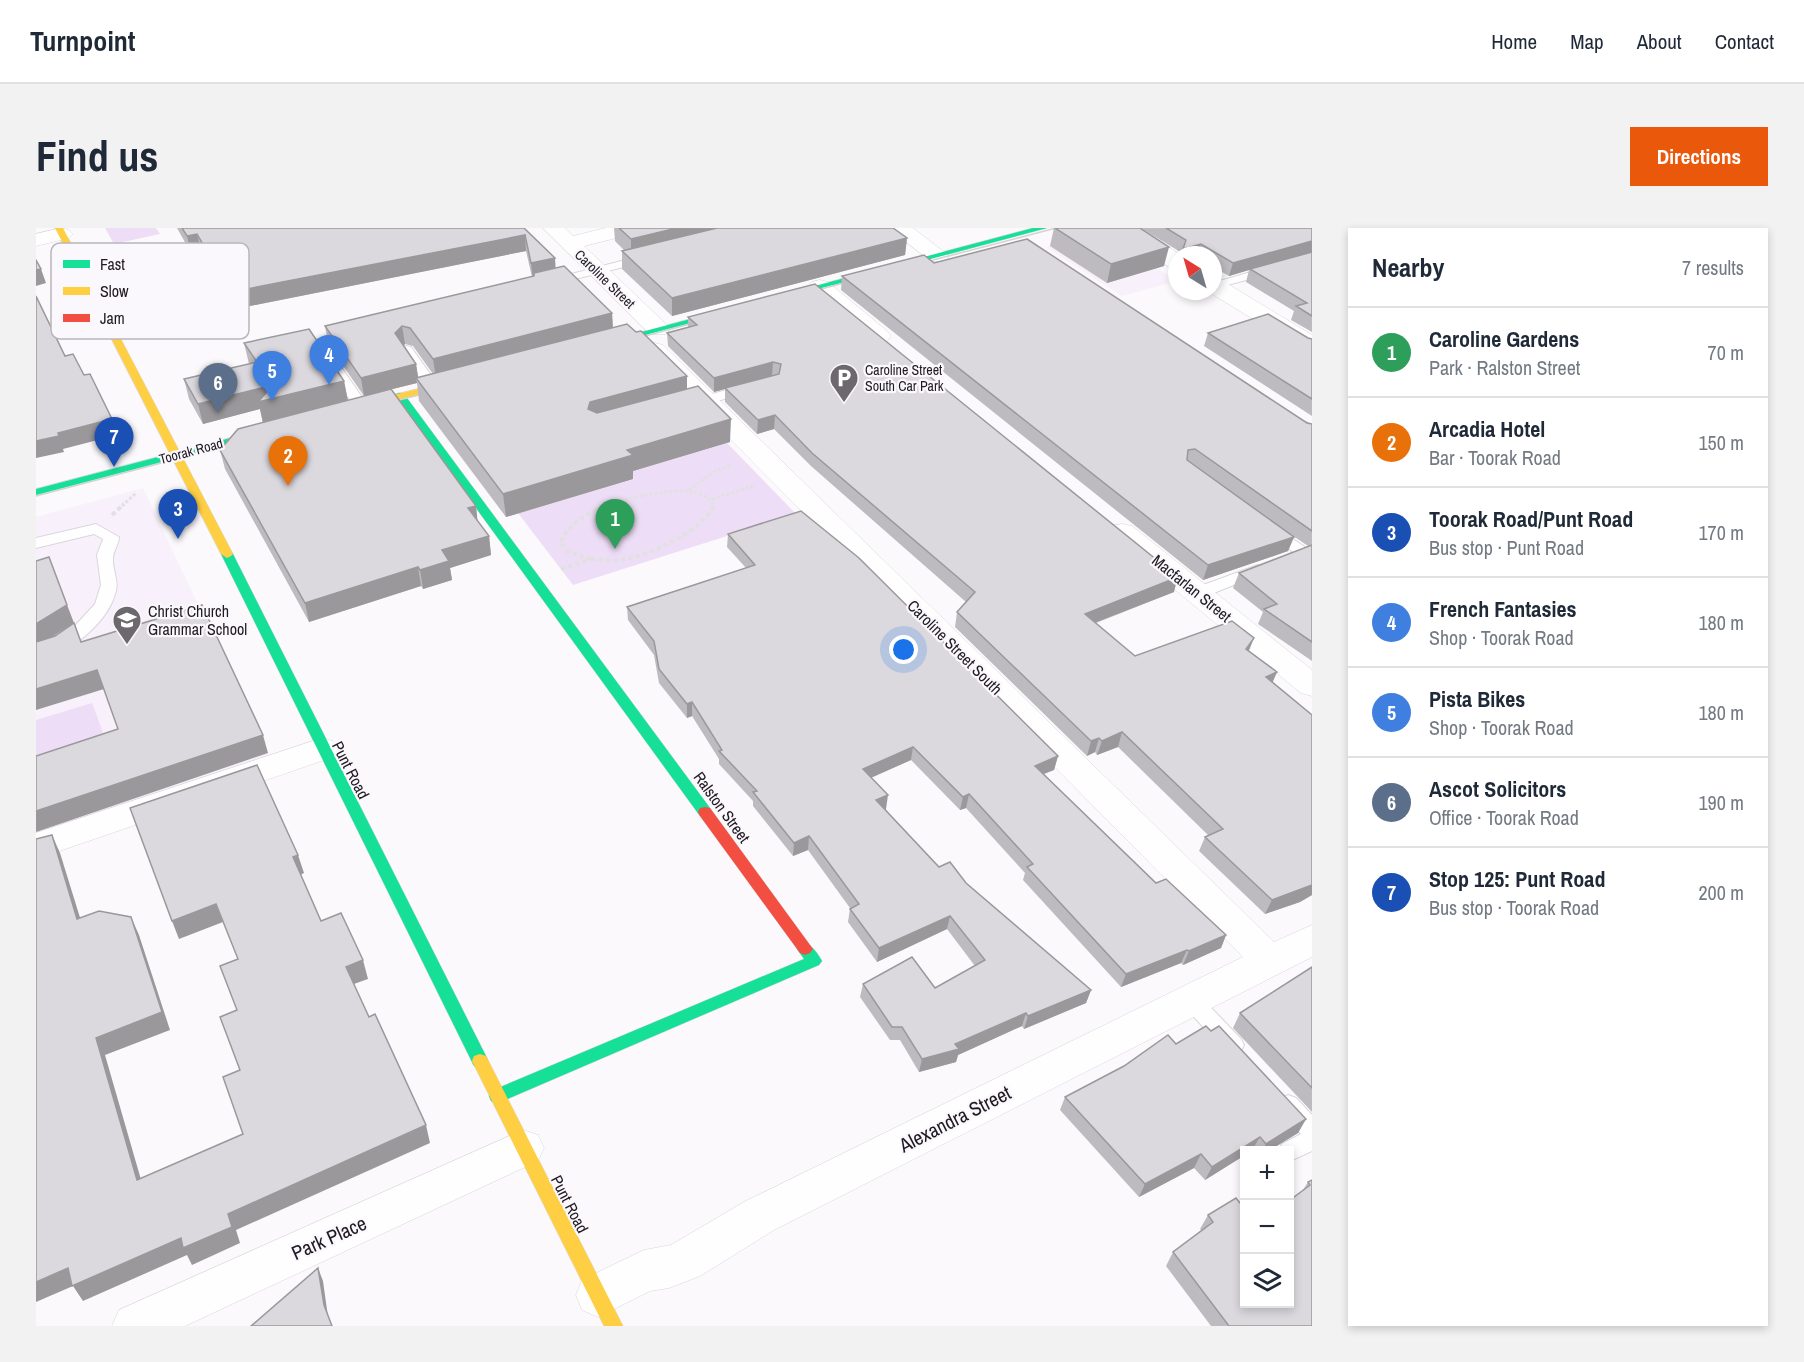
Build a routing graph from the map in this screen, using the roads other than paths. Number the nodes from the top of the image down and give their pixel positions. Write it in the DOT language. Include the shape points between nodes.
graph roads {
  1 [pos="553,228"];
  2 [pos="633,228"];
  3 [pos="899,228"];
  4 [pos="1043,228"];
  5 [pos="1122,228"];
  6 [pos="61,231"];
  7 [pos="1016,235"];
  8 [pos="36,240"];
  9 [pos="569,243"];
  10 [pos="1046,254"];
  11 [pos="662,255"];
  12 [pos="938,256"];
  13 [pos="1168,256"];
  14 [pos="1312,258"];
  15 [pos="596,270"];
  16 [pos="543,283"];
  17 [pos="1222,284"];
  18 [pos="820,287"];
  19 [pos="1222,291"];
  20 [pos="648,331"];
  21 [pos="115,339"];
  22 [pos="1312,345"];
  23 [pos="582,349"];
  24 [pos="406,350"];
  25 [pos="897,351"];
  26 [pos="324,352"];
  27 [pos="478,376"];
  28 [pos="763,385"];
  29 [pos="433,388"];
  30 [pos="400,396"];
  31 [pos="694,403"];
  32 [pos="361,406"];
  33 [pos="340,412"];
  34 [pos="286,426"];
  35 [pos="174,455"];
  36 [pos="36,492"];
  37 [pos="1105,518"];
  38 [pos="1256,518"];
  39 [pos="36,543"];
  40 [pos="1198,593"];
  41 [pos="36,657"];
  42 [pos="1312,686"];
  43 [pos="322,749"];
  44 [pos="36,846"];
  45 [pos="1312,940"];
  46 [pos="1270,961"];
  47 [pos="1191,1000"];
  48 [pos="1250,1063"];
  49 [pos="1273,1088"];
  50 [pos="497,1096"];
  51 [pos="1312,1131"];
  52 [pos="1312,1140"];
  53 [pos="523,1148"];
  54 [pos="1294,1149"];
  55 [pos="606,1311"];
  56 [pos="135,1326"];
  1 -- 9 [label="street, Caroline Street"];
  2 -- 9 [label="street"];
  3 -- 12 [label="street"];
  4 -- 7 [label="main road"];
  5 -- 13 [label="street"];
  6 -- 8 [label="street"];
  7 -- 10 [label="street"];
  7 -- 12 [label="main road"];
  9 -- 15 [label="street, Caroline Street"];
  11 -- 15 [label="lane"];
  12 -- 18 [label="main road"];
  14 -- 17 [label="lane"];
  15 -- 16 [label="lane"];
  15 -- 20 [label="street, Caroline Street"];
  18 -- 20 [label="main road"];
  18 -- 25 [label="street"];
  19 -- 22 [label="street"];
  20 -- 23 [label="main road"];
  20 -- 31 [label="street, Caroline Street South"];
  21 -- 35 [label="main road, Punt Road"];
  24 -- 29 [label="lane"];
  26 -- 32 [label="lane"];
  27 -- 29 [label="main road"];
  28 -- 31 [label="lane"];
  29 -- 30 [label="main road"];
  30 -- 32 [label="main road"];
  30 -- 50 [label="main road, Ralston Street" via="814,961"];
  31 -- 46 [label="street, Caroline Street South"];
  32 -- 33 [label="main road"];
  34 -- 35 [label="main road, Toorak Road"];
  35 -- 36 [label="main road, Toorak Road"];
  35 -- 43 [label="main road, Punt Road"];
  37 -- 40 [label="street, Macfarlan Street"];
  38 -- 40 [label="lane" via="1304,553"];
  39 -- 41 [label="lane" via="96,529 111,537 103,559 108,570 108,592 87,626"];
  40 -- 42 [label="street, Macfarlan Street"];
  43 -- 44 [label="street"];
  43 -- 50 [label="main road, Punt Road"];
  45 -- 46 [label="street, Alexandra Street"];
  46 -- 47 [label="street, Alexandra Street"];
  47 -- 48 [label="lane"];
  47 -- 55 [label="street, Alexandra Street" via="759,1216 685,1261 669,1268 644,1271"];
  49 -- 51 [label="lane"];
  50 -- 53 [label="main road, Punt Road"];
  52 -- 54 [label="lane"];
  53 -- 55 [label="main road, Punt Road"];
  53 -- 56 [label="street, Park Place"];
}
